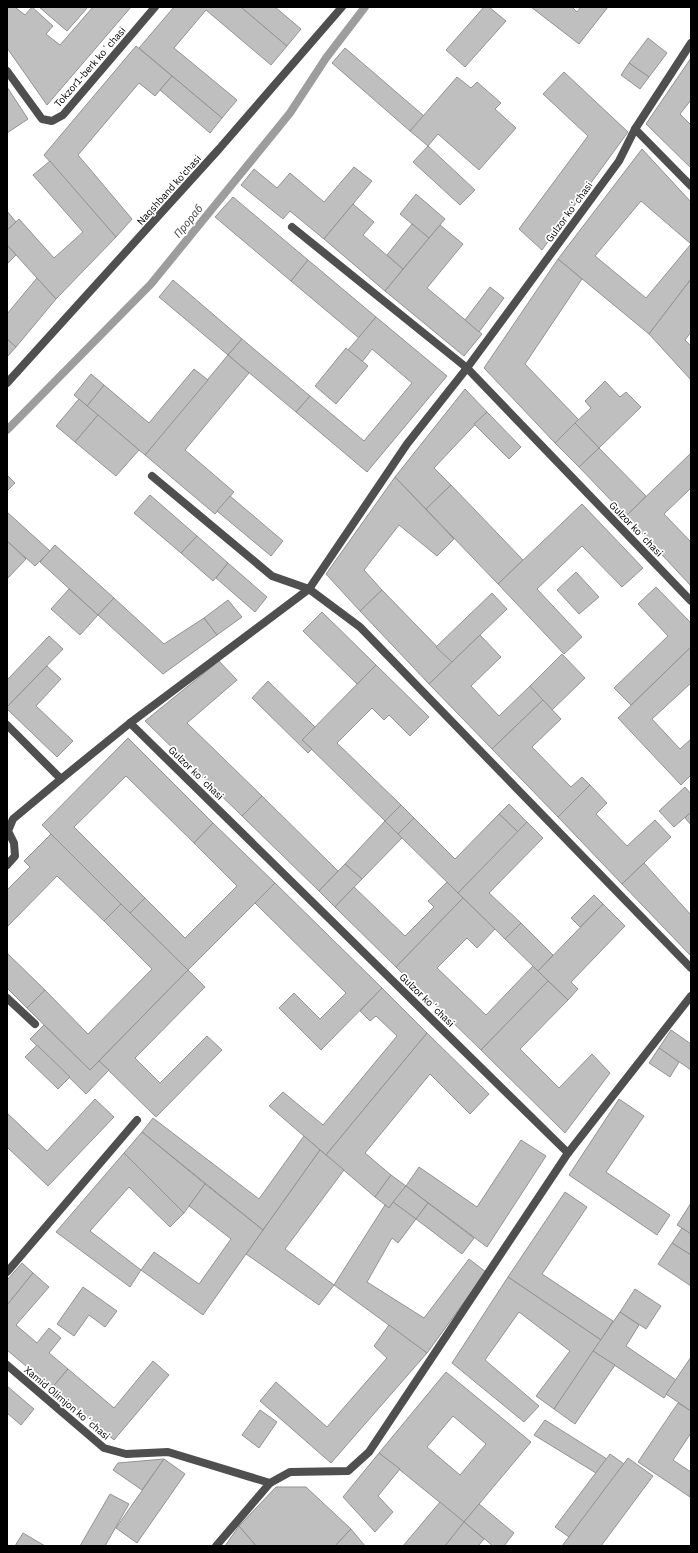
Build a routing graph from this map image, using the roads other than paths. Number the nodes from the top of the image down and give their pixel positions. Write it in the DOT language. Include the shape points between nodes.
graph roads {
  1 [pos="155,7"];
  2 [pos="342,7"];
  3 [pos="691,43"];
  4 [pos="7,71"];
  5 [pos="635,129"];
  6 [pos="691,186"];
  7 [pos="292,227"];
  8 [pos="467,368"];
  9 [pos="7,383"];
  10 [pos="152,476"];
  11 [pos="309,589"];
  12 [pos="691,601"];
  13 [pos="130,723"];
  14 [pos="7,725"];
  15 [pos="61,779"];
  16 [pos="7,864"];
  17 [pos="691,968"];
  18 [pos="691,996"];
  19 [pos="7,998"];
  20 [pos="34,1024"];
  21 [pos="137,1120"];
  22 [pos="568,1152"];
  23 [pos="7,1272"];
  24 [pos="7,1365"];
  25 [pos="270,1483"];
  26 [pos="216,1546"];
  1 -- 4 [label="street, Tokzor1-berk koʻchasi" via="63,115 52,121 42,119"];
  2 -- 9 [label="street, Naqshband ko'chasi" via="219,149"];
  3 -- 5 [label="street, Gulzor koʻchasi"];
  5 -- 6 [label="street"];
  5 -- 8 [label="street, Gulzor koʻchasi" via="619,160"];
  7 -- 8 [label="street"];
  8 -- 11 [label="street, Gulzor koʻchasi" via="407,444"];
  8 -- 12 [label="street, Gulzor koʻchasi"];
  10 -- 11 [label="street" via="272,576"];
  11 -- 13 [label="street, Gulzor koʻchasi"];
  11 -- 17 [label="street" via="360,627"];
  13 -- 15 [label="street, Gulzor koʻchasi"];
  13 -- 22 [label="street, Gulzor koʻchasi"];
  14 -- 15 [label="street"];
  15 -- 16 [label="street, Gulzor koʻchasi" via="12,819 8,830 14,843 15,856"];
  18 -- 22 [label="street"];
  19 -- 20 [label="street"];
  21 -- 23 [label="street"];
  22 -- 25 [label="street" via="369,1452 348,1471 290,1472"];
  24 -- 25 [label="street, Xamid Olimjon koʻchasi" via="104,1448 126,1454 168,1452"];
  25 -- 26 [label="street"];
}
